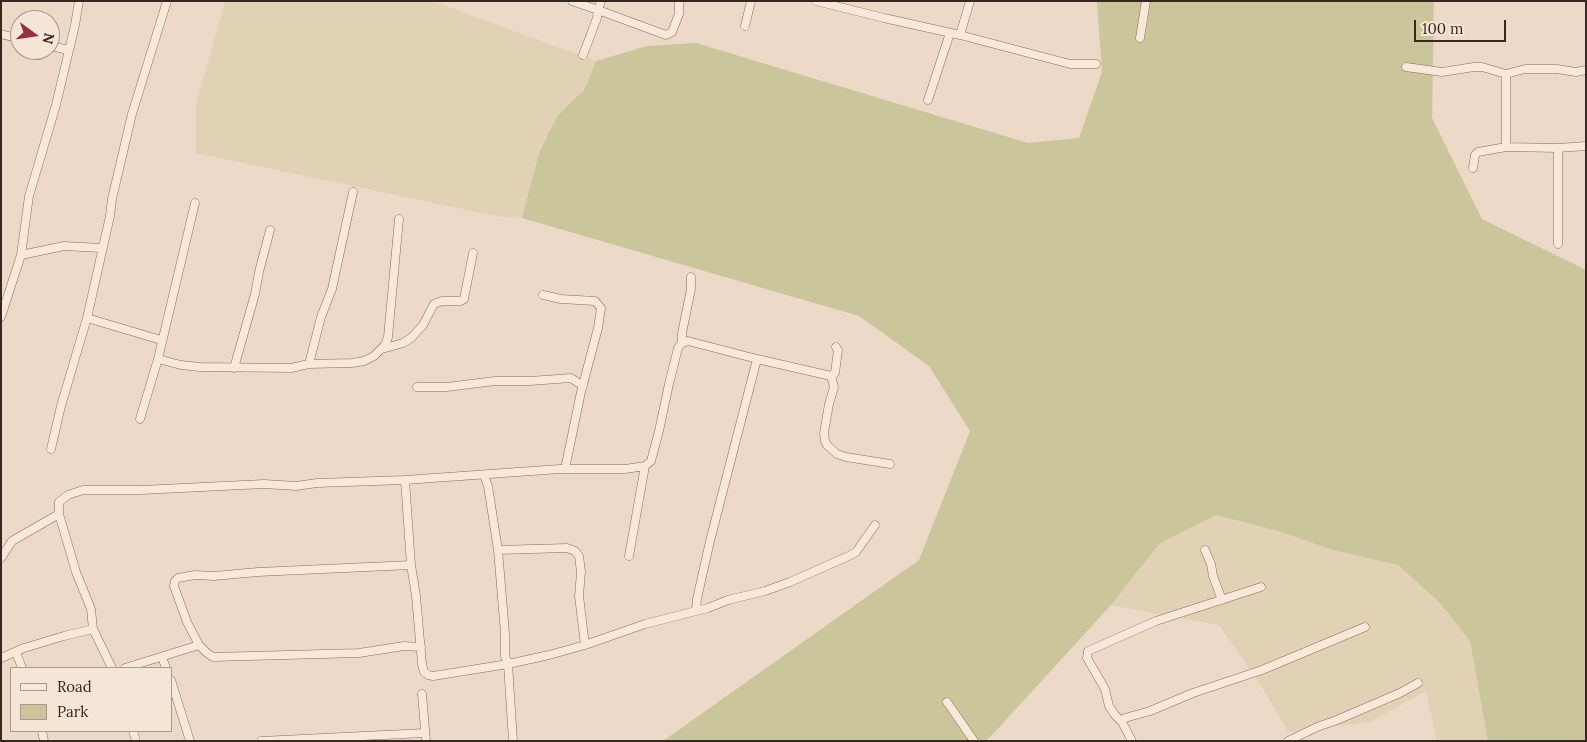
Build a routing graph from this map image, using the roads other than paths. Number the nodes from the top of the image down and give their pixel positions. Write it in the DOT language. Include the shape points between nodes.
graph roads {
  1 [pos="79,1"];
  2 [pos="167,1"];
  3 [pos="572,1"];
  4 [pos="600,1"];
  5 [pos="679,1"];
  6 [pos="751,1"];
  7 [pos="816,1"];
  8 [pos="970,1"];
  9 [pos="1146,1"];
  10 [pos="598,10"];
  11 [pos="745,26"];
  12 [pos="950,33"];
  13 [pos="960,35"];
  14 [pos="1140,38"];
  15 [pos="60,48"];
  16 [pos="69,50"];
  17 [pos="583,55"];
  18 [pos="1096,64"];
  19 [pos="1406,67"];
  20 [pos="1586,70"];
  21 [pos="1506,74"];
  22 [pos="928,100"];
  23 [pos="1586,146"];
  24 [pos="1506,147"];
  25 [pos="1558,148"];
  26 [pos="1473,168"];
  27 [pos="353,192"];
  28 [pos="195,203"];
  29 [pos="400,219"];
  30 [pos="270,230"];
  31 [pos="1558,244"];
  32 [pos="102,248"];
  33 [pos="474,253"];
  34 [pos="21,255"];
  35 [pos="691,277"];
  36 [pos="543,295"];
  37 [pos="1,317"];
  38 [pos="86,318"];
  39 [pos="161,340"];
  40 [pos="682,343"];
  41 [pos="836,347"];
  42 [pos="382,349"];
  43 [pos="158,359"];
  44 [pos="757,359"];
  45 [pos="309,364"];
  46 [pos="234,368"];
  47 [pos="831,376"];
  48 [pos="583,386"];
  49 [pos="417,387"];
  50 [pos="140,419"];
  51 [pos="51,449"];
  52 [pos="890,464"];
  53 [pos="645,466"];
  54 [pos="565,469"];
  55 [pos="484,475"];
  56 [pos="405,480"];
  57 [pos="60,514"];
  58 [pos="874,525"];
  59 [pos="498,550"];
  60 [pos="1205,550"];
  61 [pos="629,556"];
  62 [pos="1,558"];
  63 [pos="411,565"];
  64 [pos="1261,587"];
  65 [pos="1222,600"];
  66 [pos="696,610"];
  67 [pos="1365,627"];
  68 [pos="93,629"];
  69 [pos="585,645"];
  70 [pos="200,646"];
  71 [pos="421,647"];
  72 [pos="16,652"];
  73 [pos="162,657"];
  74 [pos="1,658"];
  75 [pos="508,664"];
  76 [pos="22,667"];
  77 [pos="112,667"];
  78 [pos="128,667"];
  79 [pos="166,667"];
  80 [pos="172,683"];
  81 [pos="1418,683"];
  82 [pos="422,694"];
  83 [pos="947,702"];
  84 [pos="1122,722"];
  85 [pos="425,737"];
  86 [pos="344,739"];
  87 [pos="190,741"];
  88 [pos="261,741"];
  89 [pos="266,741"];
  90 [pos="513,741"];
  91 [pos="974,741"];
  92 [pos="1132,741"];
  93 [pos="1288,741"];
  1 -- 16 [label="street"];
  2 -- 32 [label="street" via="132,114"];
  3 -- 10 [label="street"];
  4 -- 10 [label="street"];
  5 -- 10 [label="street" via="679,14 672,32 666,35"];
  6 -- 11 [label="street"];
  7 -- 12 [label="street"];
  8 -- 13 [label="street"];
  9 -- 14 [label="street"];
  10 -- 17 [label="street"];
  12 -- 13 [label="street"];
  12 -- 22 [label="street"];
  13 -- 18 [label="street" via="1070,64"];
  15 -- 16 [label="street"];
  16 -- 34 [label="street" via="29,196"];
  19 -- 21 [label="street" via="1442,72 1482,67"];
  20 -- 21 [label="street" via="1525,69"];
  21 -- 24 [label="street"];
  23 -- 25 [label="street"];
  24 -- 25 [label="street"];
  24 -- 26 [label="street" via="1478,152"];
  25 -- 31 [label="street"];
  27 -- 45 [label="street" via="332,289"];
  28 -- 39 [label="street"];
  29 -- 42 [label="street" via="389,329"];
  30 -- 46 [label="street"];
  32 -- 34 [label="street" via="64,246"];
  32 -- 38 [label="street"];
  33 -- 42 [label="street" via="464,299 434,304 423,325 411,338"];
  34 -- 37 [label="street"];
  35 -- 40 [label="street"];
  36 -- 48 [label="street" via="595,301 601,308"];
  38 -- 39 [label="street"];
  38 -- 51 [label="street"];
  39 -- 43 [label="street"];
  40 -- 44 [label="street" via="688,340"];
  40 -- 53 [label="street" via="673,366 651,461"];
  41 -- 47 [label="street" via="835,373"];
  42 -- 45 [label="street" via="364,361"];
  43 -- 46 [label="street" via="181,365"];
  43 -- 50 [label="street"];
  44 -- 47 [label="street"];
  44 -- 66 [label="street" via="710,541"];
  45 -- 46 [label="street" via="291,368"];
  47 -- 52 [label="street" via="834,387 824,433 827,445 846,457"];
  48 -- 49 [label="street" via="574,379 564,378"];
  48 -- 54 [label="street"];
  53 -- 54 [label="street"];
  53 -- 61 [label="street"];
  54 -- 55 [label="street"];
  55 -- 56 [label="street"];
  55 -- 59 [label="street"];
  56 -- 57 [label="street" via="317,482 296,486 264,484 83,490 62,498 58,506"];
  56 -- 63 [label="street"];
  57 -- 62 [label="street" via="12,541"];
  57 -- 68 [label="street" via="76,572 91,609"];
  58 -- 66 [label="street" via="851,555 765,591"];
  59 -- 69 [label="street" via="567,548 579,556 579,596"];
  59 -- 75 [label="street"];
  60 -- 65 [label="street"];
  63 -- 70 [label="street" via="178,578 175,592"];
  63 -- 71 [label="street"];
  64 -- 65 [label="street"];
  65 -- 84 [label="street" via="1156,621 1088,650 1087,658 1105,690 1109,706"];
  66 -- 69 [label="street"];
  67 -- 84 [label="street" via="1262,670 1125,718"];
  68 -- 72 [label="street"];
  68 -- 77 [label="street"];
  69 -- 75 [label="street"];
  70 -- 71 [label="street" via="217,658 359,653 404,646"];
  70 -- 73 [label="street"];
  71 -- 75 [label="street" via="422,664 428,675"];
  72 -- 74 [label="street"];
  72 -- 76 [label="street"];
  73 -- 78 [label="street"];
  73 -- 79 [label="street"];
  75 -- 90 [label="street"];
  80 -- 87 [label="street"];
  81 -- 93 [label="street"];
  82 -- 85 [label="street"];
  83 -- 91 [label="street"];
  84 -- 92 [label="street"];
  85 -- 86 [label="street" via="374,734"];
  86 -- 89 [label="street"];
  88 -- 89 [label="street"];
}
